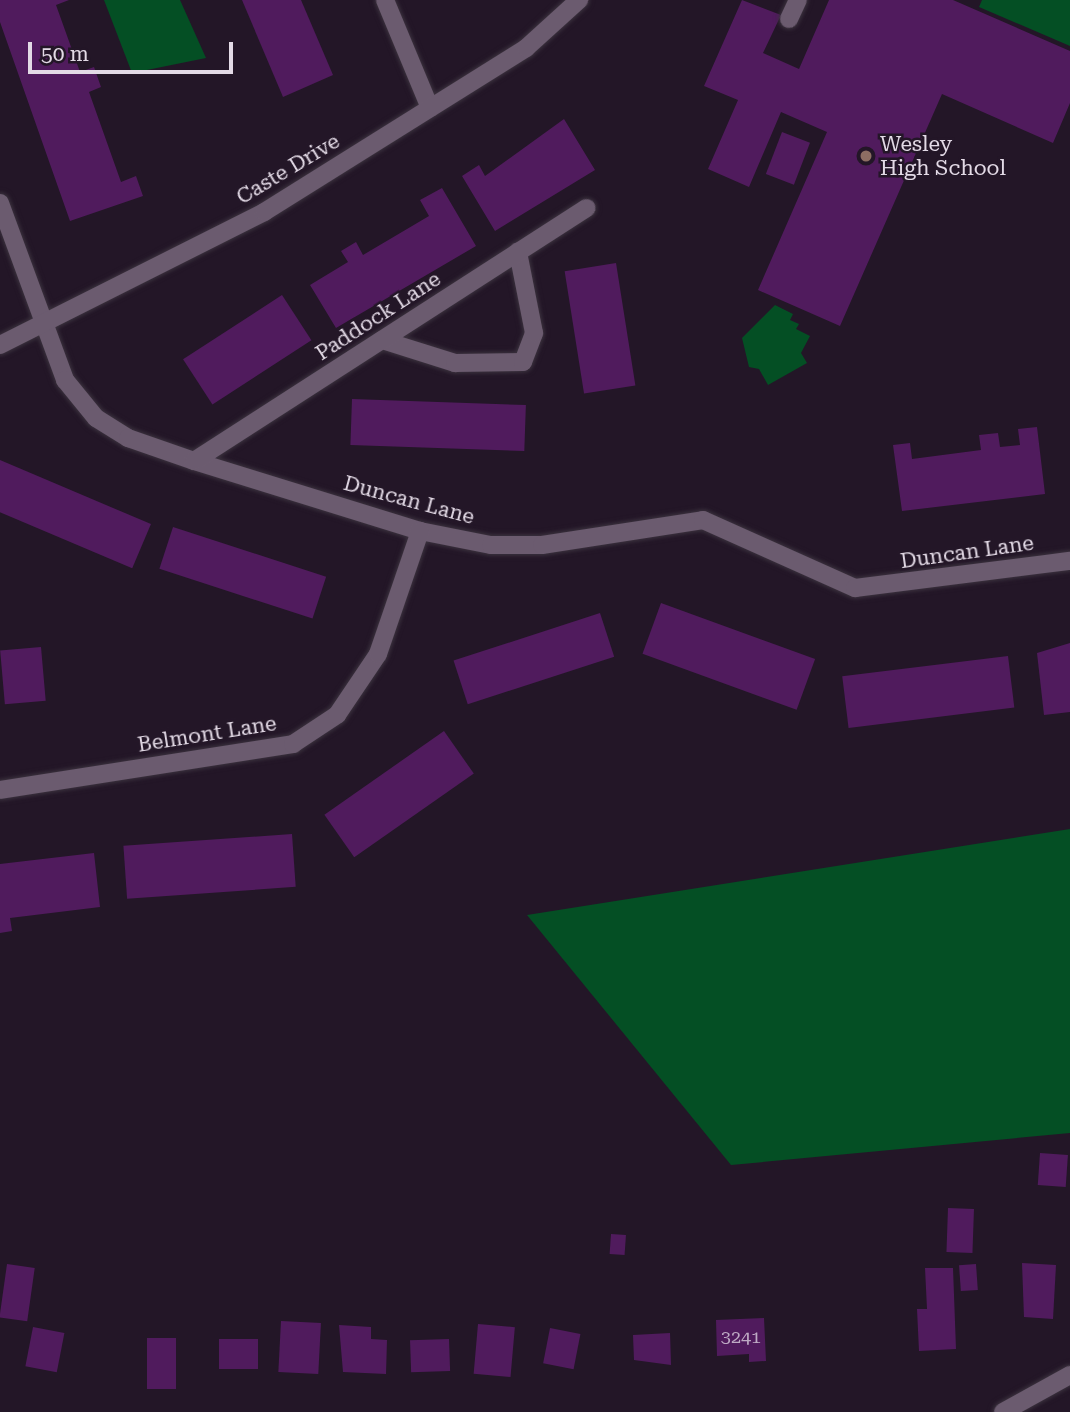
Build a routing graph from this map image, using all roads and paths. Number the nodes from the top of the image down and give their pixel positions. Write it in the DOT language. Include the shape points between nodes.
graph roads {
  1 [pos="385,0"];
  2 [pos="579,0"];
  3 [pos="797,0"];
  4 [pos="789,19"];
  5 [pos="430,108"];
  6 [pos="0,203"];
  7 [pos="586,208"];
  8 [pos="518,252"];
  9 [pos="45,325"];
  10 [pos="382,340"];
  11 [pos="0,345"];
  12 [pos="194,461"];
  13 [pos="420,531"];
  14 [pos="1070,561"];
  15 [pos="0,790"];
  16 [pos="1070,1375"];
  17 [pos="1003,1412"];
  1 -- 5 [label="street"];
  2 -- 5 [label="street, Caste Drive" via="526,48"];
  3 -- 4 [label="street"];
  5 -- 9 [label="street, Caste Drive" via="264,212"];
  6 -- 9 [label="street, Duncan Lane"];
  7 -- 8 [label="street, Paddock Lane"];
  8 -- 10 [label="street, Paddock Lane"];
  8 -- 10 [label="street" via="534,333 523,362 455,363"];
  9 -- 11 [label="street, Caste Drive"];
  9 -- 12 [label="street, Duncan Lane" via="65,380 96,418 128,438"];
  10 -- 12 [label="street, Paddock Lane"];
  12 -- 13 [label="street, Duncan Lane"];
  13 -- 14 [label="street, Duncan Lane" via="491,545 542,545 703,520 855,588"];
  13 -- 15 [label="street, Belmont Lane" via="378,654 337,715 293,744"];
  16 -- 17 [label="street"];
}
